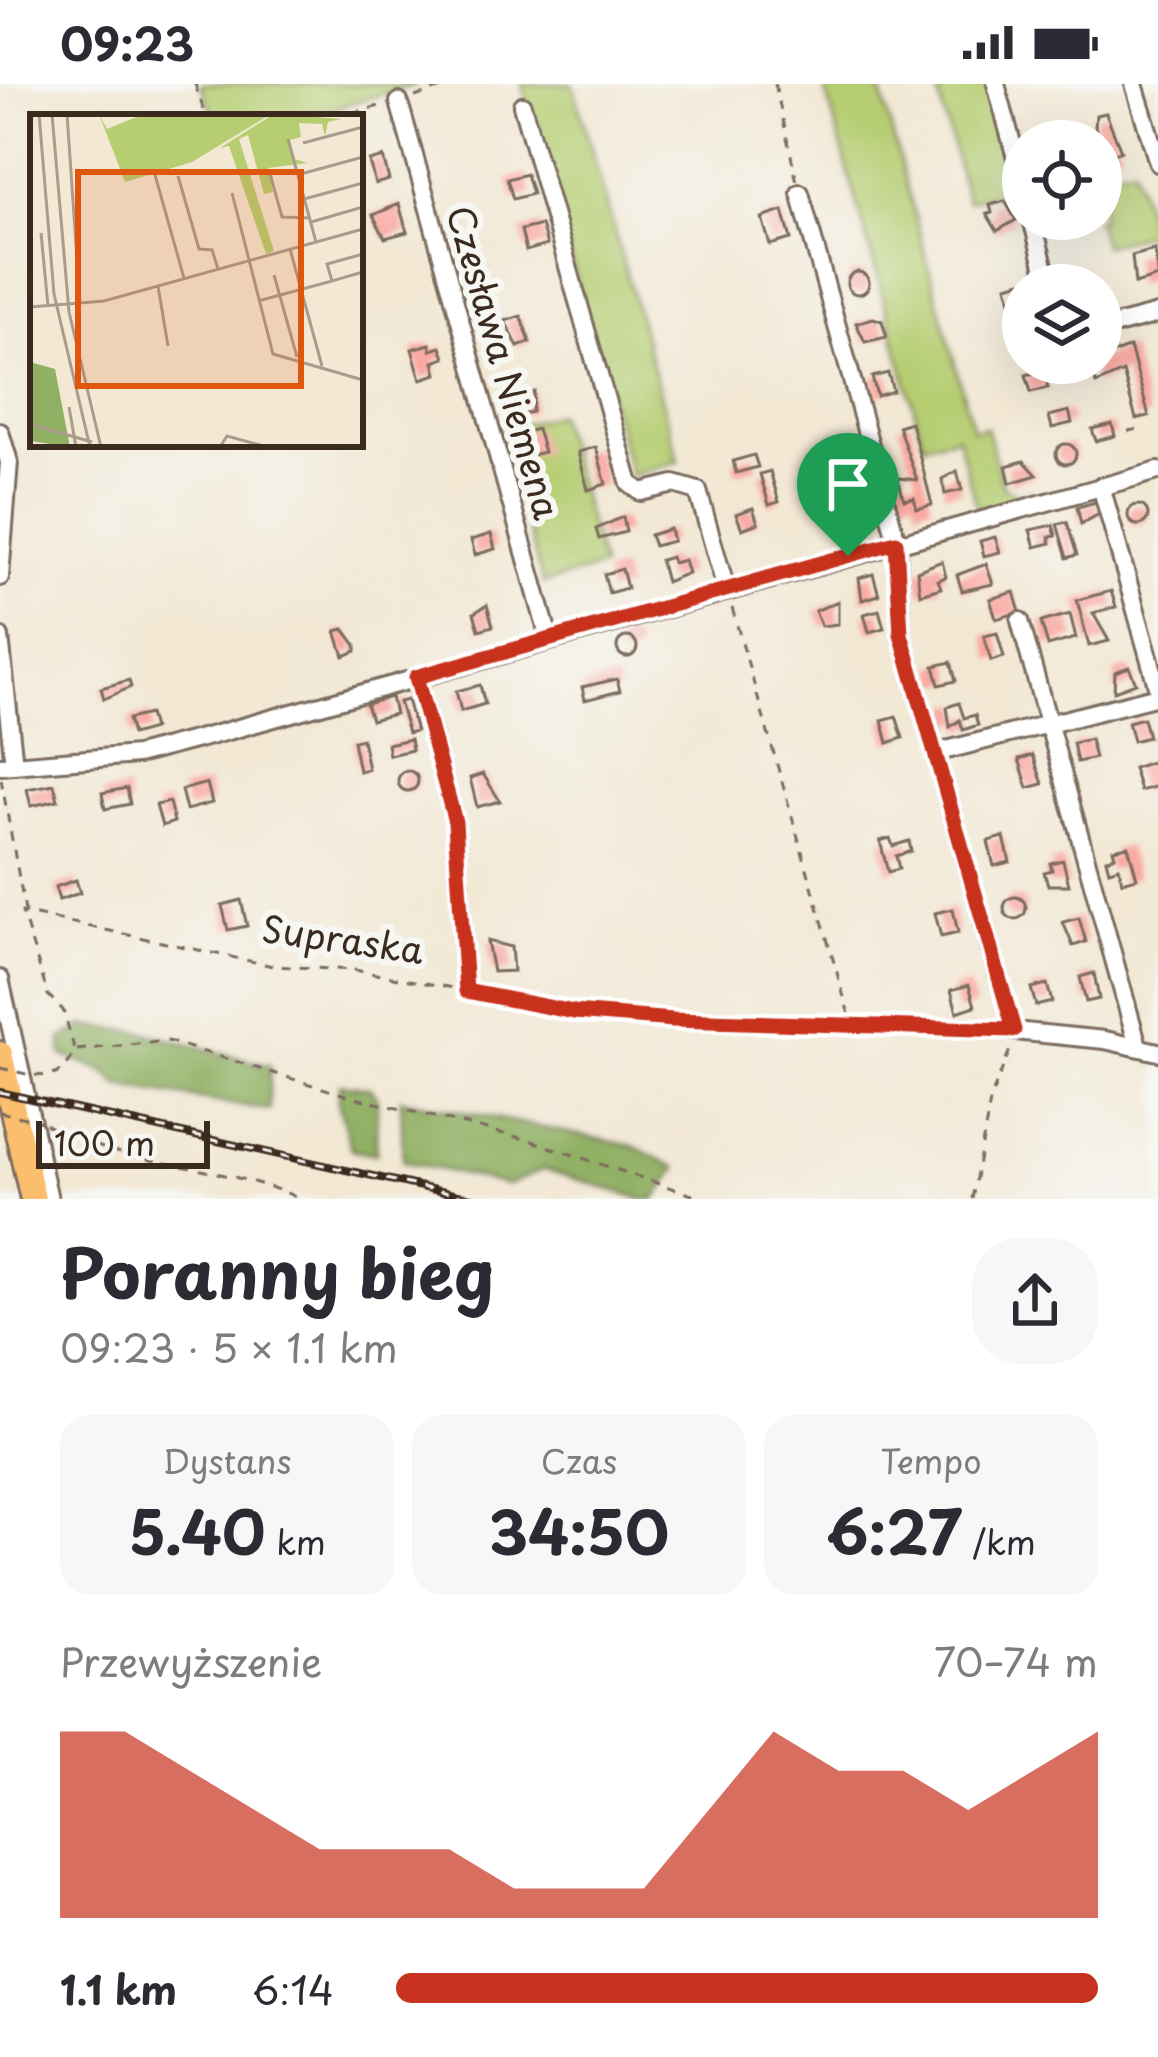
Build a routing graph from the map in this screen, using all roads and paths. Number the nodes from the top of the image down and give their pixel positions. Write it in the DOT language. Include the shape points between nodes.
graph roads {
  1 [pos="195,84"];
  2 [pos="775,84"];
  3 [pos="996,84"];
  4 [pos="1136,92"];
  5 [pos="1158,95"];
  6 [pos="399,102"];
  7 [pos="522,105"];
  8 [pos="205,114"];
  9 [pos="1006,120"];
  10 [pos="1158,164"];
  11 [pos="800,193"];
  12 [pos="1158,314"];
  13 [pos="1122,323"];
  14 [pos="1139,429"];
  15 [pos="1128,431"];
  16 [pos="0,432"];
  17 [pos="1158,471"];
  18 [pos="1101,486"];
  19 [pos="896,542"];
  20 [pos="0,577"];
  21 [pos="726,589"];
  22 [pos="1020,622"];
  23 [pos="0,637"];
  24 [pos="549,638"];
  25 [pos="416,677"];
  26 [pos="1158,692"];
  27 [pos="1048,724"];
  28 [pos="935,753"];
  29 [pos="5,769"];
  30 [pos="23,913"];
  31 [pos="0,979"];
  32 [pos="466,991"];
  33 [pos="852,1025"];
  34 [pos="1014,1030"];
  35 [pos="1138,1046"];
  36 [pos="75,1051"];
  37 [pos="1158,1052"];
  38 [pos="0,1054"];
  39 [pos="0,1068"];
  40 [pos="0,1112"];
  41 [pos="33,1199"];
  42 [pos="49,1199"];
  43 [pos="301,1199"];
  44 [pos="704,1199"];
  45 [pos="972,1199"];
  1 -- 8 [label="path"];
  2 -- 11 [label="path"];
  3 -- 9 [label="street"];
  4 -- 5 [label="street"];
  4 -- 10 [label="street"];
  6 -- 24 [label="street, Czesława Niemena"];
  7 -- 21 [label="street" via="630,484 641,492 692,486 702,497"];
  11 -- 19 [label="street"];
  12 -- 13 [label="street"];
  14 -- 15 [label="path"];
  16 -- 20 [label="street" via="9,462"];
  17 -- 18 [label="street"];
  18 -- 19 [label="street"];
  18 -- 26 [label="street"];
  19 -- 21 [label="street"];
  19 -- 28 [label="street" via="901,634"];
  21 -- 24 [label="street"];
  21 -- 33 [label="path"];
  22 -- 27 [label="street"];
  23 -- 29 [label="street"];
  24 -- 25 [label="street"];
  25 -- 29 [label="street" via="137,755"];
  25 -- 32 [label="street" via="455,822"];
  26 -- 27 [label="street"];
  27 -- 28 [label="street"];
  27 -- 35 [label="street"];
  28 -- 34 [label="street"];
  29 -- 30 [label="path"];
  30 -- 32 [label="path, Supraska" via="273,966 354,970"];
  30 -- 36 [label="path"];
  31 -- 42 [label="street"];
  32 -- 33 [label="path, Supraska" via="574,1012"];
  33 -- 34 [label="path, Supraska"];
  34 -- 35 [label="street"];
  34 -- 45 [label="path" via="991,1097"];
  35 -- 37 [label="street"];
  36 -- 39 [label="path, bridge" via="53,1078"];
  36 -- 44 [label="path" via="168,1042 530,1140"];
  38 -- 41 [label="highway"];
  40 -- 43 [label="path, bridge" via="42,1122 79,1143"];
}
